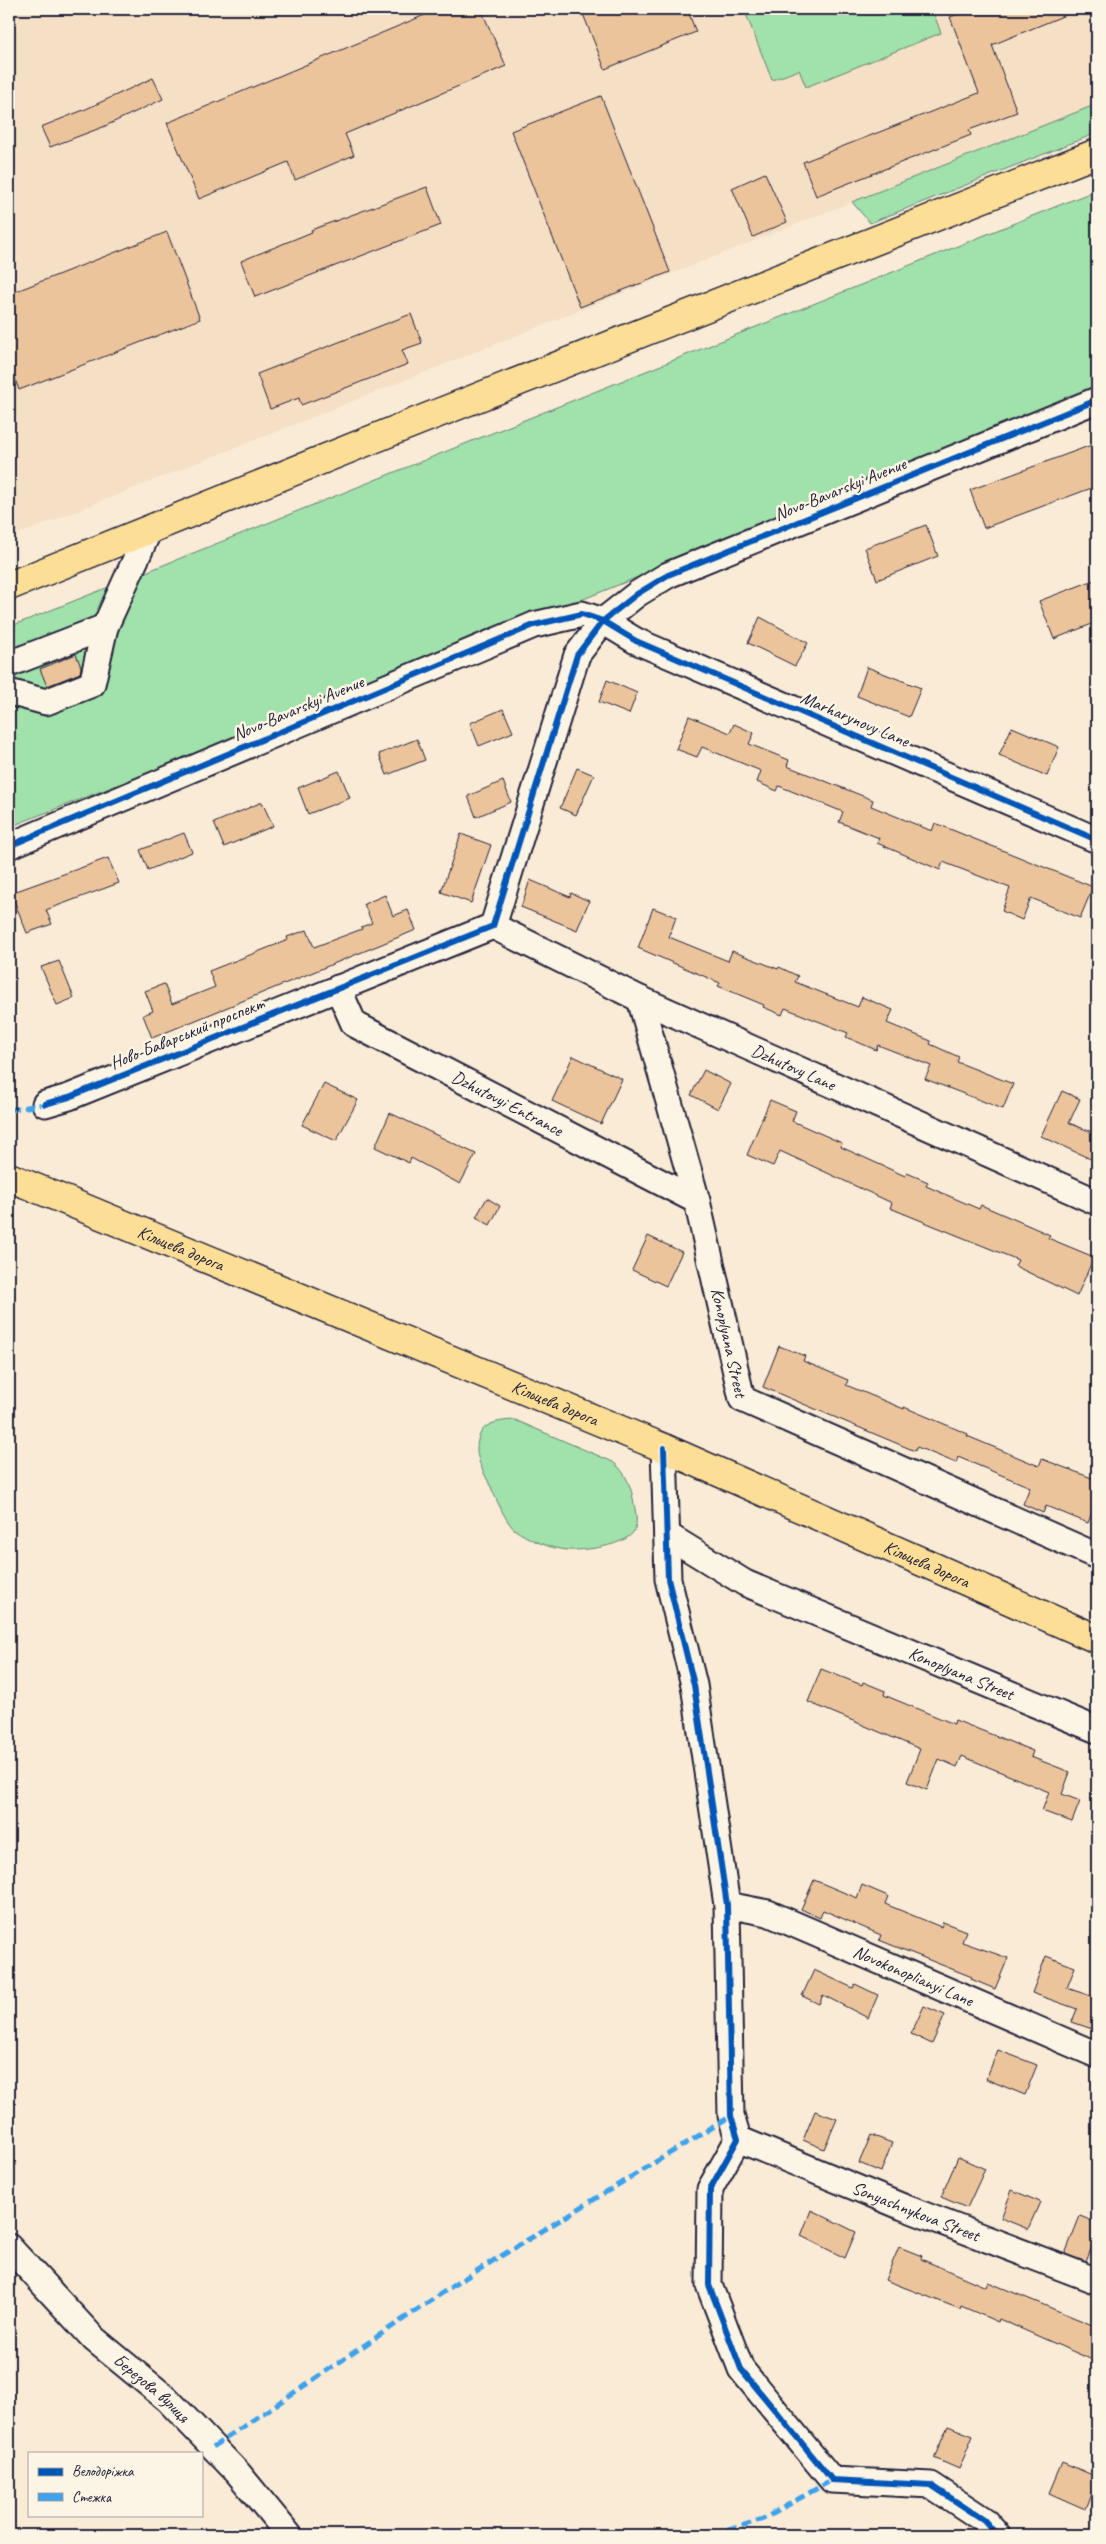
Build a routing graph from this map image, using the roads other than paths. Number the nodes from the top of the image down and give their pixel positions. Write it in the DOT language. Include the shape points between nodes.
graph roads {
  1 [pos="1097,153"];
  2 [pos="1097,400"];
  3 [pos="149,530"];
  4 [pos="9,586"];
  5 [pos="603,622"];
  6 [pos="104,627"];
  7 [pos="9,664"];
  8 [pos="9,692"];
  9 [pos="1097,840"];
  10 [pos="9,846"];
  11 [pos="493,926"];
  12 [pos="338,988"];
  13 [pos="640,999"];
  14 [pos="45,1104"];
  15 [pos="9,1177"];
  16 [pos="697,1201"];
  17 [pos="1097,1202"];
  18 [pos="664,1448"];
  19 [pos="668,1535"];
  20 [pos="1097,1556"];
  21 [pos="1097,1639"];
  22 [pos="1097,1730"];
  23 [pos="726,1905"];
  24 [pos="1097,2055"];
  25 [pos="738,2138"];
  26 [pos="9,2247"];
  27 [pos="1097,2281"];
  28 [pos="289,2535"];
  29 [pos="997,2535"];
  1 -- 3 [label="main road"];
  2 -- 5 [label="street, Novo-Bavarskyi Avenue" via="668,575 637,594"];
  3 -- 4 [label="main road"];
  3 -- 6 [label="street"];
  5 -- 9 [label="street, Marharynovy Lane" via="636,641"];
  5 -- 10 [label="street, Novo-Bavarskyi Avenue" via="582,614 534,625"];
  5 -- 11 [label="street, Novo-Bavarskyi Avenue" via="577,656"];
  6 -- 7 [label="street"];
  6 -- 8 [label="street" via="92,684 46,702"];
  11 -- 12 [label="street"];
  11 -- 13 [label="street, Dzhutovy Lane"];
  12 -- 14 [label="street, Ново-Баварський проспект"];
  12 -- 16 [label="street, Dzhutovyi Entrance" via="354,1024"];
  13 -- 16 [label="street, Konoplyana Street"];
  13 -- 17 [label="street, Dzhutovy Lane"];
  15 -- 18 [label="main road, Кільцева дорога"];
  16 -- 20 [label="street, Konoplyana Street" via="742,1399"];
  18 -- 19 [label="street"];
  18 -- 21 [label="main road, Кільцева дорога"];
  19 -- 22 [label="street, Konoplyana Street" via="745,1583"];
  19 -- 23 [label="street" via="668,1580 694,1685"];
  23 -- 24 [label="street, Novokonoplianyi Lane" via="768,1913"];
  23 -- 25 [label="street" via="731,2116"];
  25 -- 27 [label="street, Sonyashnykova Street" via="903,2207"];
  25 -- 29 [label="street" via="710,2189 709,2285 741,2369 832,2480 932,2485 984,2520"];
  26 -- 28 [label="street, Березова вулиця" via="94,2339 167,2399 238,2473"];
}
